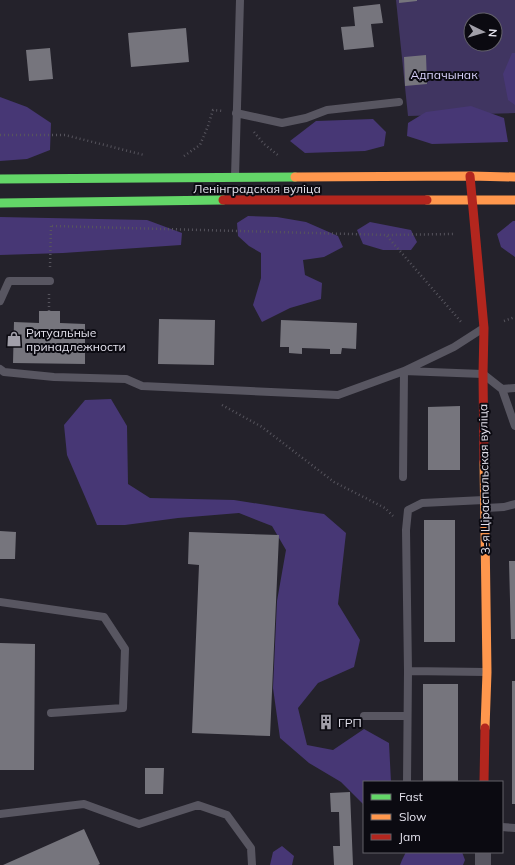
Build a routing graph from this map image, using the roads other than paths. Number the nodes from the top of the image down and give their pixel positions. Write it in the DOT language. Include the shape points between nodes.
graph roads {
  1 [pos="240,0"];
  2 [pos="399,102"];
  3 [pos="236,113"];
  4 [pos="470,176"];
  5 [pos="515,177"];
  6 [pos="0,179"];
  7 [pos="235,189"];
  8 [pos="473,199"];
  9 [pos="515,200"];
  10 [pos="0,203"];
  11 [pos="50,281"];
  12 [pos="0,301"];
  13 [pos="484,328"];
  14 [pos="0,369"];
  15 [pos="404,371"];
  16 [pos="483,374"];
  17 [pos="515,388"];
  18 [pos="502,389"];
  19 [pos="515,426"];
  20 [pos="403,477"];
  21 [pos="485,504"];
  22 [pos="515,504"];
  23 [pos="0,602"];
  24 [pos="408,671"];
  25 [pos="487,672"];
  26 [pos="51,713"];
  27 [pos="364,716"];
  28 [pos="407,716"];
  29 [pos="407,781"];
  30 [pos="484,781"];
  31 [pos="0,814"];
  32 [pos="503,827"];
  33 [pos="515,828"];
  34 [pos="484,853"];
  35 [pos="252,865"];
  36 [pos="484,865"];
  1 -- 3 [label="lane"];
  2 -- 3 [label="lane" via="327,110 282,123"];
  3 -- 7 [label="lane"];
  4 -- 5 [label="main road, Ленінградская вуліца"];
  4 -- 7 [label="main road, Ленінградская вуліца"];
  4 -- 8 [label="main road, 3-я Ціраспальская вуліца"];
  6 -- 7 [label="main road, Ленінградская вуліца"];
  7 -- 8 [label="main road, Ленінградская вуліца"];
  7 -- 10 [label="main road, Ленінградская вуліца"];
  8 -- 9 [label="main road, Ленінградская вуліца"];
  8 -- 13 [label="main road, 3-я Ціраспальская вуліца"];
  11 -- 12 [label="lane" via="9,281"];
  13 -- 15 [label="lane" via="454,347"];
  13 -- 16 [label="main road, 3-я Ціраспальская вуліца"];
  14 -- 15 [label="lane" via="4,372 54,377 126,379 142,386 338,395"];
  15 -- 16 [label="lane"];
  15 -- 20 [label="lane"];
  16 -- 18 [label="lane"];
  16 -- 21 [label="main road, 3-я Ціраспальская вуліца"];
  17 -- 18 [label="lane"];
  18 -- 19 [label="lane"];
  21 -- 22 [label="lane" via="504,507"];
  21 -- 24 [label="lane" via="422,503 408,510"];
  21 -- 25 [label="main road, 3-я Ціраспальская вуліца"];
  23 -- 26 [label="lane" via="104,617 125,649 123,708"];
  24 -- 25 [label="lane"];
  24 -- 28 [label="lane"];
  25 -- 30 [label="main road, 3-я Ціраспальская вуліца"];
  27 -- 28 [label="lane"];
  28 -- 29 [label="lane"];
  31 -- 35 [label="lane" via="84,804 139,824 198,805 227,815 250,848"];
  32 -- 33 [label="lane"];
  34 -- 36 [label="street"];
}
